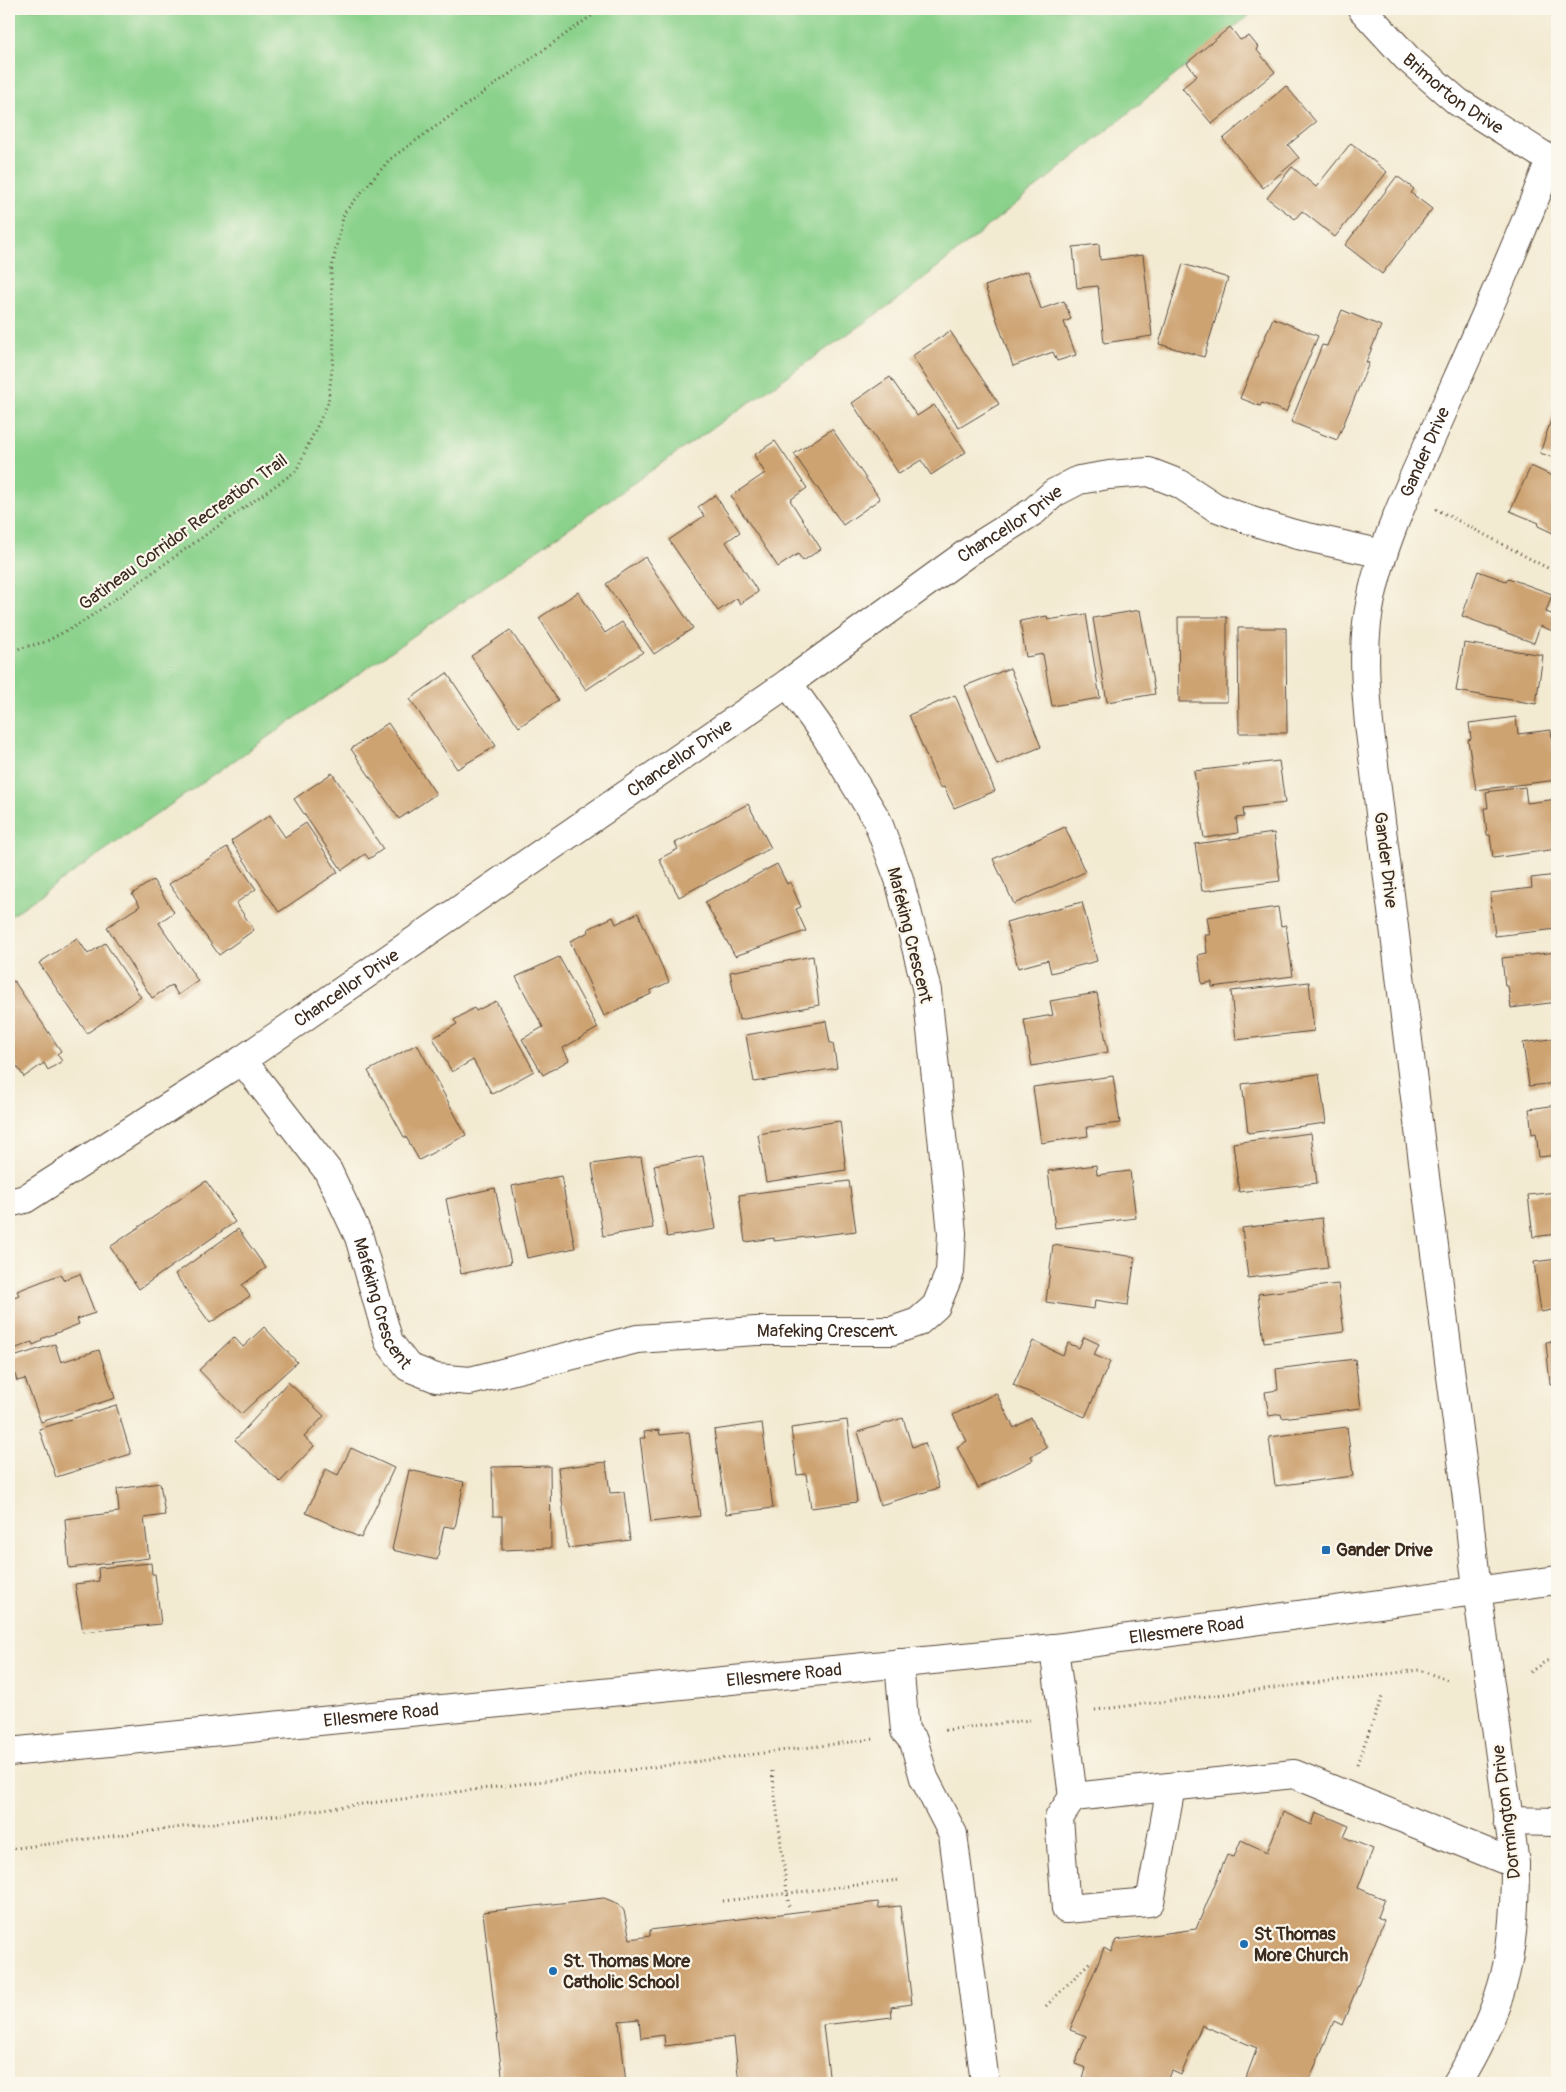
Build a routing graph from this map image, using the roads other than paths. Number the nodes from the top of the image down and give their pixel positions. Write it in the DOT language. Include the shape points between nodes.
graph roads {
  1 [pos="1362,9"];
  2 [pos="1554,162"];
  3 [pos="1383,554"];
  4 [pos="788,683"];
  5 [pos="242,1060"];
  6 [pos="9,1203"];
  7 [pos="1557,1580"];
  8 [pos="1477,1590"];
  9 [pos="1054,1648"];
  10 [pos="899,1663"];
  11 [pos="9,1752"];
  12 [pos="1171,1787"];
  13 [pos="1073,1797"];
  14 [pos="1508,1821"];
  15 [pos="1557,1822"];
  16 [pos="1515,1864"];
  17 [pos="985,2083"];
  18 [pos="1457,2083"];
  1 -- 2 [label="street, Brimorton Drive" via="1407,58 1458,102"];
  2 -- 3 [label="street, Gander Drive"];
  3 -- 4 [label="street, Chancellor Drive" via="1252,521 1215,507 1180,484 1148,472 1079,480 1054,493 1034,511 970,551"];
  3 -- 8 [label="street, Gander Drive" via="1367,622 1364,666 1370,734"];
  4 -- 5 [label="street, Chancellor Drive"];
  4 -- 5 [label="street, Mafeking Crescent" via="877,820 899,879 927,991 952,1234 950,1272 936,1306 918,1322 892,1331 756,1331 637,1340 470,1381 436,1378 408,1367 389,1342 359,1237 328,1171"];
  5 -- 6 [label="street, Chancellor Drive" via="25,1199"];
  7 -- 8 [label="street, Ellesmere Road"];
  8 -- 9 [label="street, Ellesmere Road"];
  8 -- 14 [label="street, Dormington Drive"];
  9 -- 10 [label="street, Ellesmere Road"];
  9 -- 13 [label="street"];
  10 -- 11 [label="street, Ellesmere Road"];
  10 -- 17 [label="street" via="905,1730 914,1742 924,1778 953,1834"];
  12 -- 13 [label="street"];
  12 -- 13 [label="street" via="1150,1902 1066,1909 1059,1818"];
  12 -- 16 [label="street" via="1294,1774"];
  14 -- 15 [label="street"];
  14 -- 16 [label="street, Dormington Drive"];
  16 -- 18 [label="street, Dormington Drive" via="1514,1902 1502,1986 1470,2064"];
}
